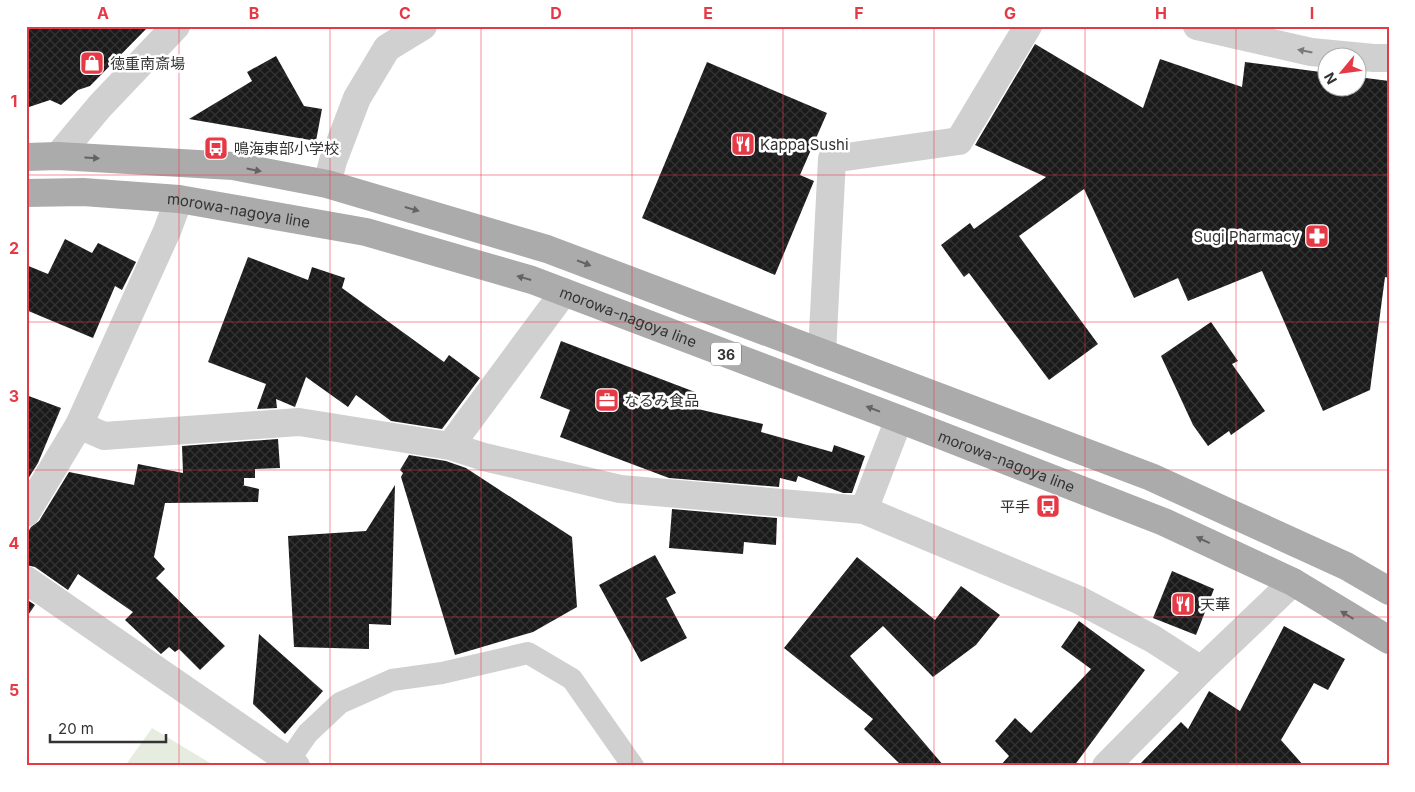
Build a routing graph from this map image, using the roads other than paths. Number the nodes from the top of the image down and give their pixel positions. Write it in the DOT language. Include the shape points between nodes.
graph roads {
  1 [pos="176,26"];
  2 [pos="424,26"];
  3 [pos="1028,26"];
  4 [pos="1197,26"];
  5 [pos="1389,58"];
  6 [pos="58,156"];
  7 [pos="26,157"];
  8 [pos="327,184"];
  9 [pos="26,193"];
  10 [pos="179,199"];
  11 [pos="564,292"];
  12 [pos="822,353"];
  13 [pos="898,419"];
  14 [pos="79,425"];
  15 [pos="450,446"];
  16 [pos="864,510"];
  17 [pos="26,513"];
  18 [pos="26,580"];
  19 [pos="1293,582"];
  20 [pos="1389,591"];
  21 [pos="1389,640"];
  22 [pos="1202,670"];
  23 [pos="292,763"];
  24 [pos="633,766"];
  25 [pos="1106,766"];
  1 -- 6 [label="street" via="100,106"];
  2 -- 8 [label="street" via="387,48 358,98"];
  3 -- 12 [label="street" via="959,141 832,159"];
  5 -- 4 [label="street, one-way" via="1311,52"];
  6 -- 7 [label="main road, 36"];
  6 -- 8 [label="main road, 36, one-way" via="233,166"];
  8 -- 12 [label="main road, 36, one-way" via="547,249"];
  9 -- 10 [label="main road, morowa-nagoya line / 36" via="83,192"];
  11 -- 10 [label="main road, morowa-nagoya line / 36, one-way" via="366,232"];
  10 -- 14 [label="street"];
  13 -- 11 [label="main road, morowa-nagoya line / 36, one-way"];
  11 -- 15 [label="street"];
  12 -- 20 [label="main road, 36" via="1150,477 1346,566"];
  13 -- 16 [label="street"];
  19 -- 13 [label="main road, morowa-nagoya line / 36, one-way" via="1164,522"];
  14 -- 15 [label="street" via="104,436 299,422"];
  14 -- 17 [label="street"];
  15 -- 16 [label="street" via="620,490"];
  16 -- 22 [label="street" via="1079,600 1153,639"];
  18 -- 23 [label="street"];
  21 -- 19 [label="main road, morowa-nagoya line / 36, one-way"];
  19 -- 22 [label="street"];
  22 -- 25 [label="street"];
  23 -- 24 [label="lane" via="308,733 340,703 392,680 442,673 528,653 572,679"];
}
